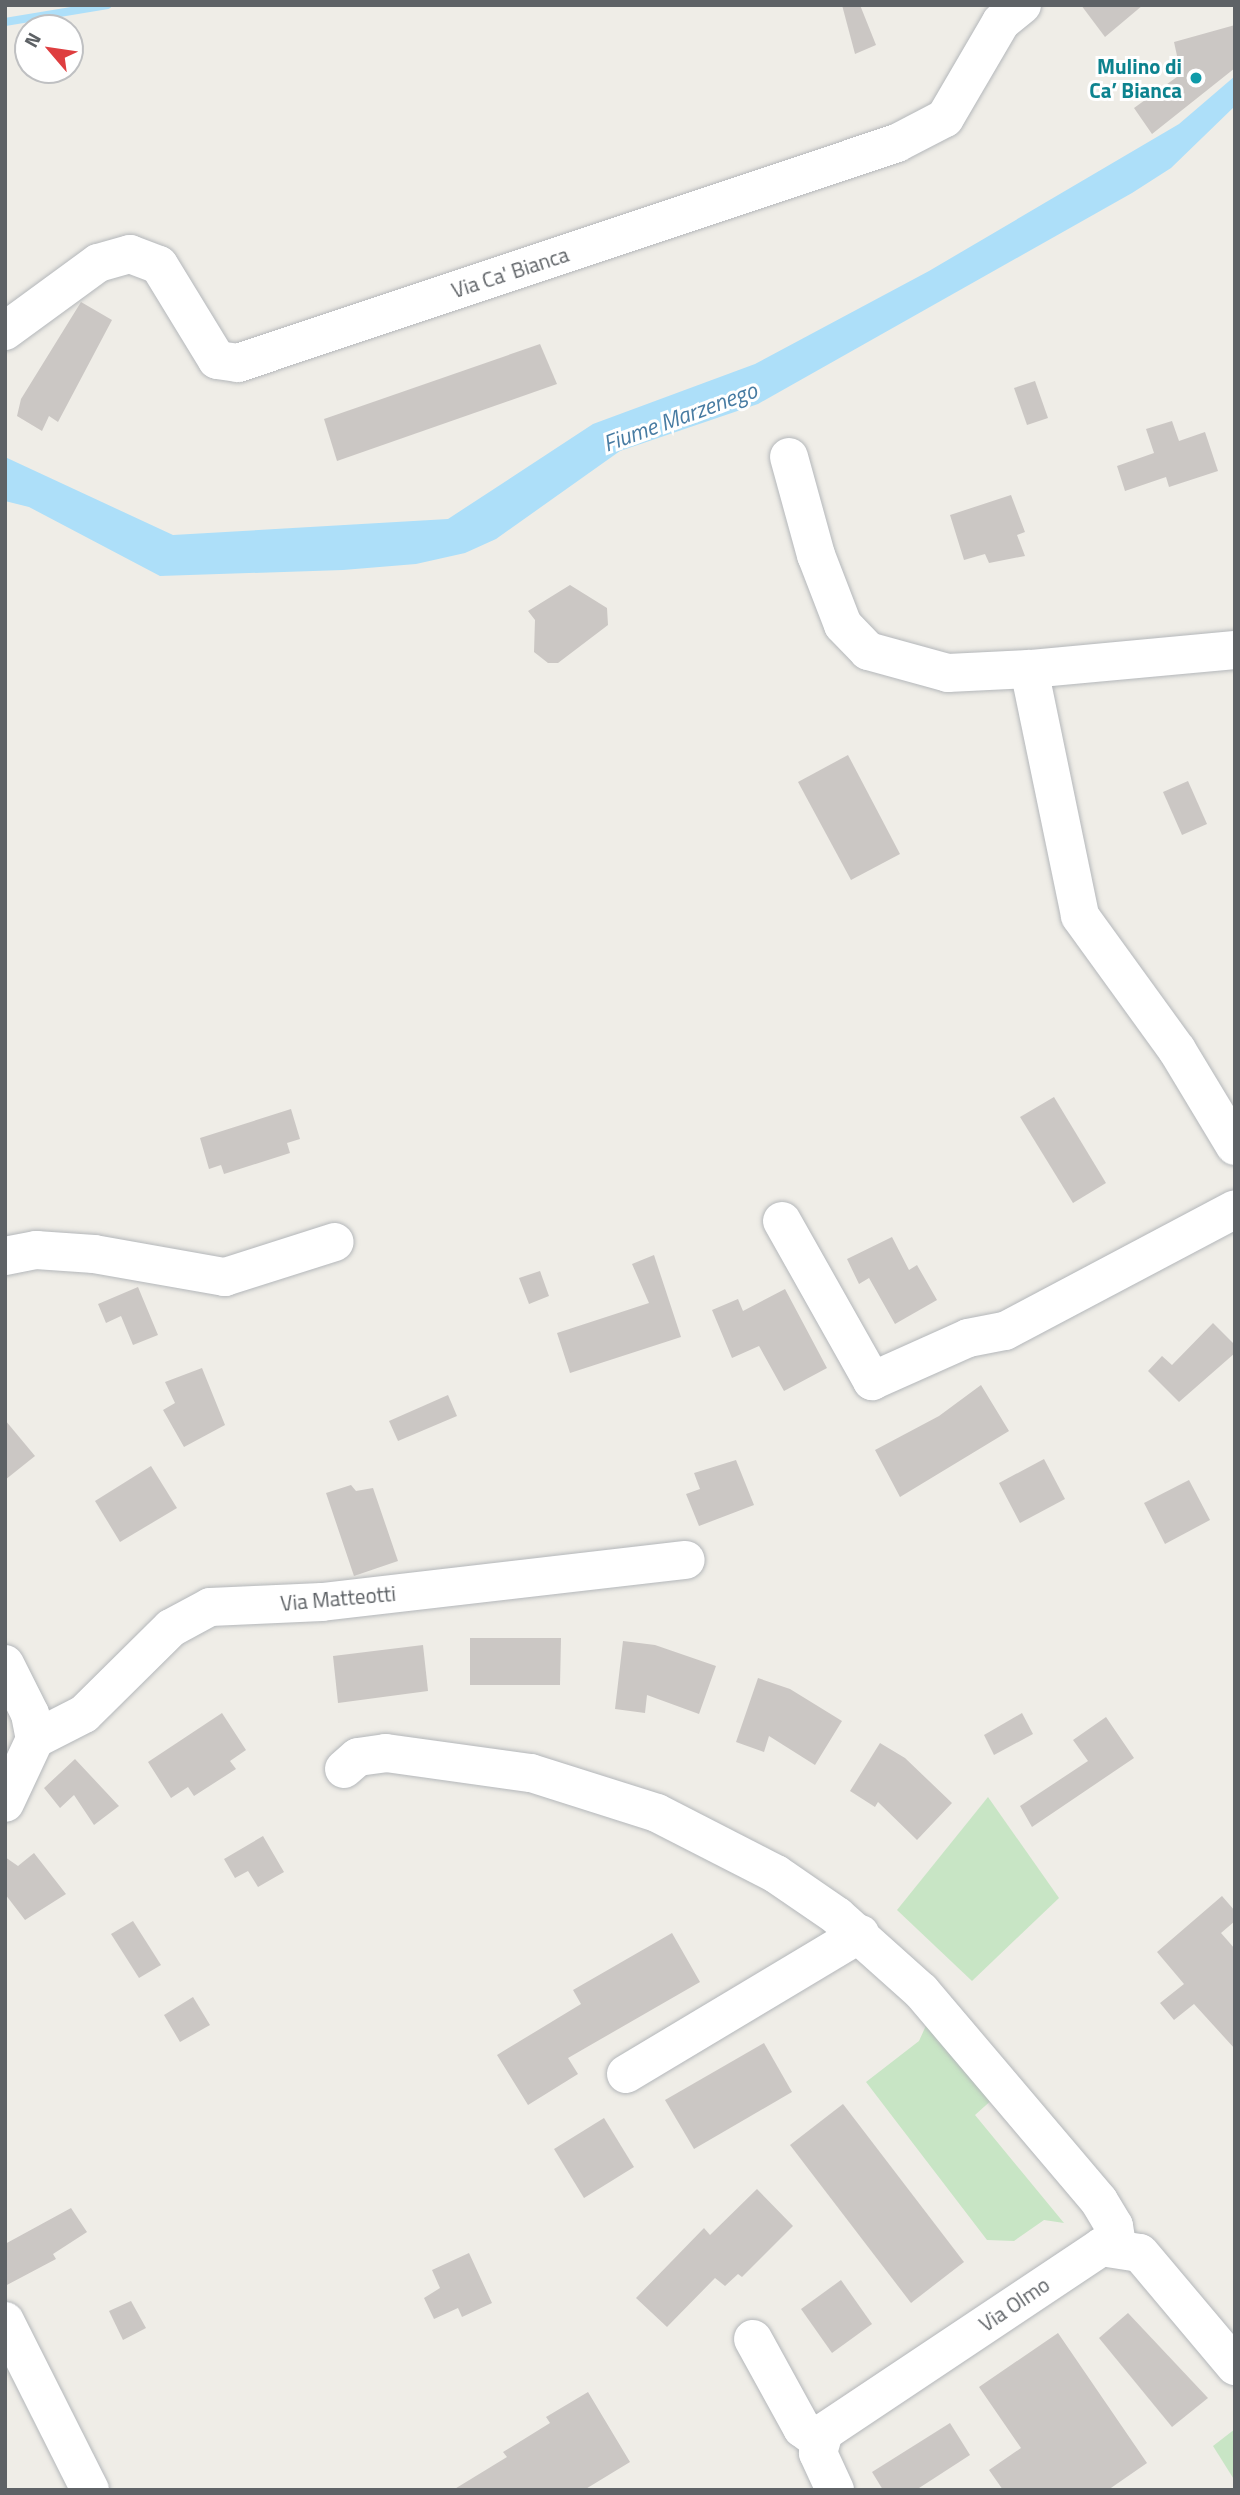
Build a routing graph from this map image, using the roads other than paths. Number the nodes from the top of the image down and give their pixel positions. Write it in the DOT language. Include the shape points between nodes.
graph roads {
  1 [pos="1022,5"];
  2 [pos="5,331"];
  3 [pos="789,457"];
  4 [pos="1235,650"];
  5 [pos="1029,669"];
  6 [pos="1235,1146"];
  7 [pos="1235,1209"];
  8 [pos="782,1221"];
  9 [pos="335,1242"];
  10 [pos="5,1256"];
  11 [pos="686,1560"];
  12 [pos="5,1664"];
  13 [pos="35,1739"];
  14 [pos="344,1769"];
  15 [pos="5,1803"];
  16 [pos="860,1934"];
  17 [pos="626,2074"];
  18 [pos="1117,2245"];
  19 [pos="5,2321"];
  20 [pos="753,2339"];
  21 [pos="1235,2365"];
  22 [pos="819,2441"];
  23 [pos="90,2490"];
  24 [pos="835,2490"];
  1 -- 2 [label="street, Via Ca' Bianca" via="1002,22 944,118 897,143 239,363 217,360 159,265 130,254 99,263"];
  3 -- 5 [label="street" via="816,555 843,625 868,651 948,673"];
  4 -- 5 [label="street"];
  5 -- 6 [label="street" via="1080,916 1177,1050"];
  7 -- 8 [label="street" via="1005,1331 968,1338 872,1381"];
  9 -- 10 [label="street" via="225,1277 94,1254 36,1250"];
  11 -- 13 [label="street, Via Matteotti" via="322,1602 210,1607 171,1628 84,1714"];
  12 -- 13 [label="street" via="30,1714"];
  13 -- 15 [label="street"];
  14 -- 16 [label="street" via="369,1754 410,1754 493,1765 597,1791 718,1841"];
  16 -- 17 [label="street"];
  16 -- 18 [label="street" via="921,1991 1099,2201 1114,2226"];
  18 -- 21 [label="street" via="1148,2261"];
  18 -- 22 [label="street, Via Olmo" via="1101,2247 1073,2264 832,2426"];
  19 -- 23 [label="street"];
  20 -- 22 [label="street" via="802,2428"];
  22 -- 24 [label="street" via="818,2453"];
}
